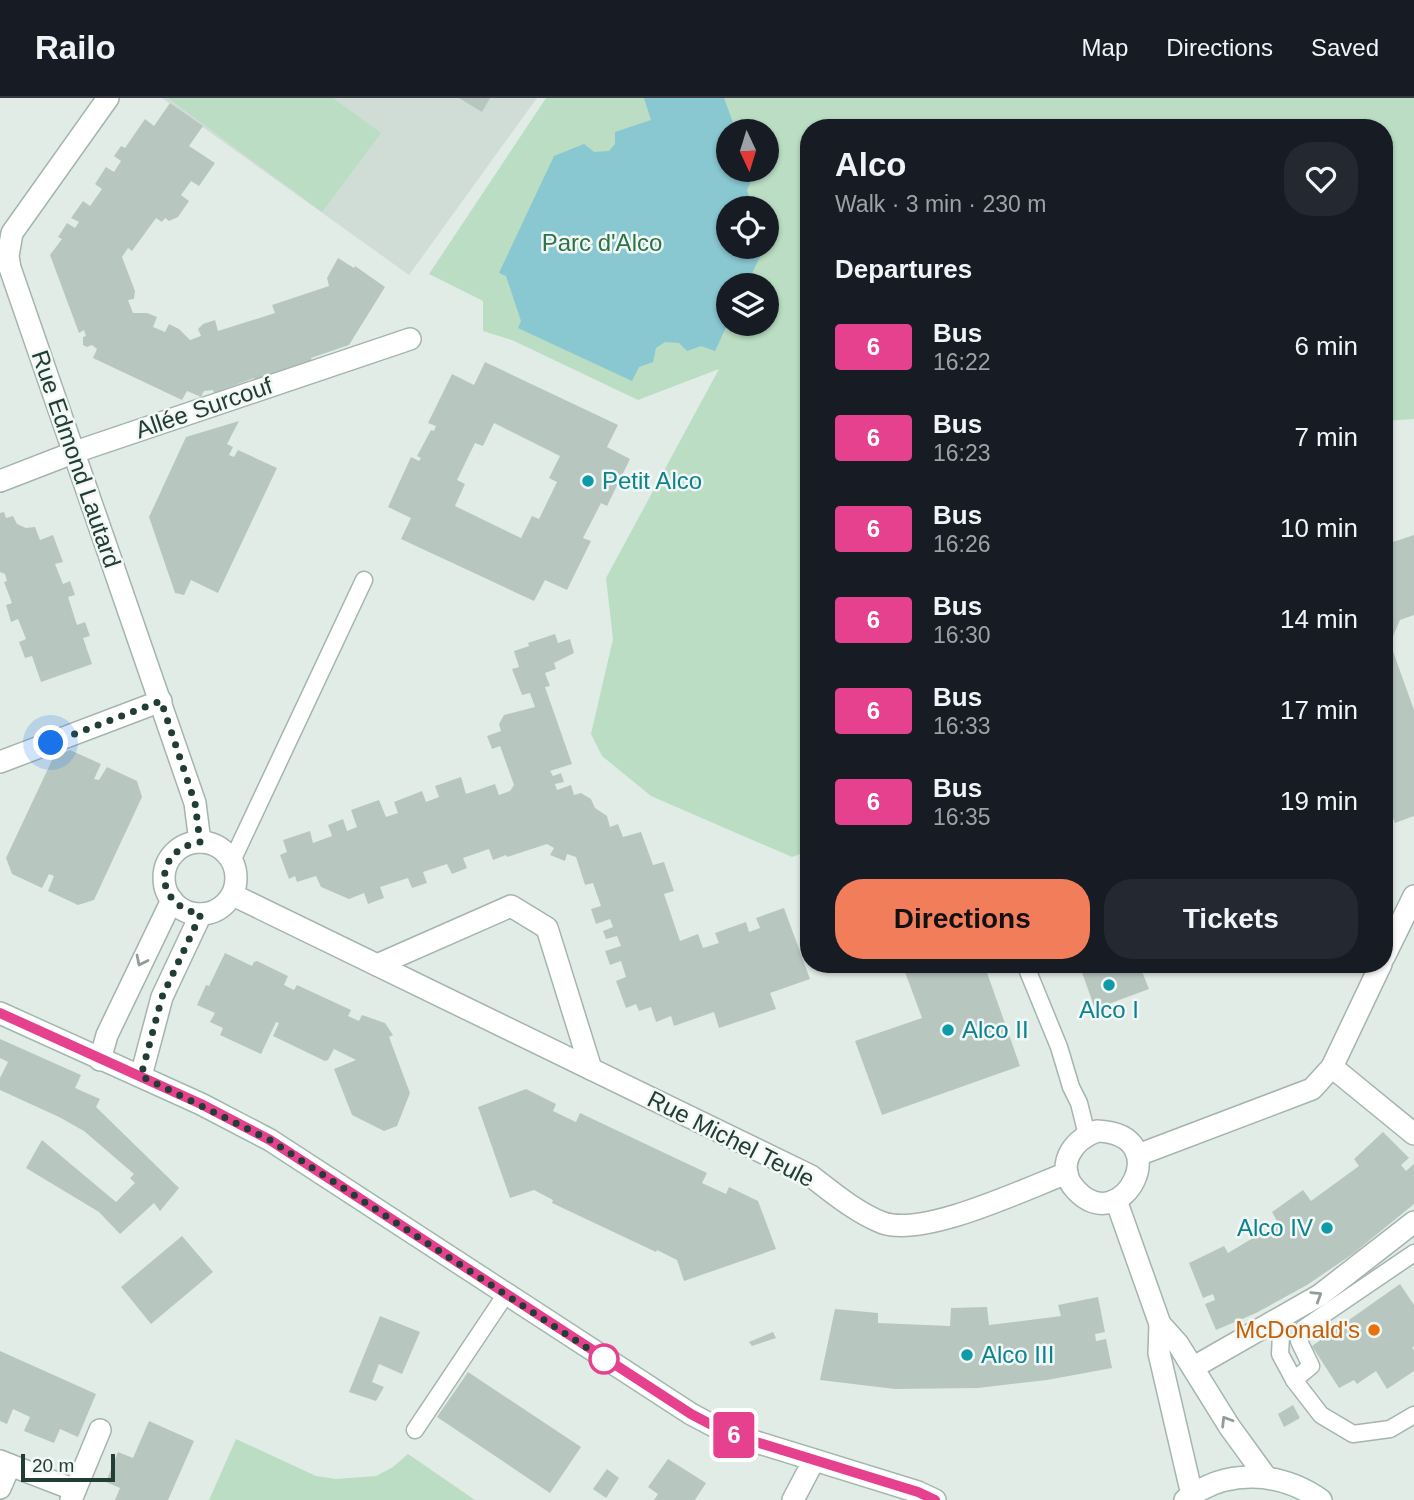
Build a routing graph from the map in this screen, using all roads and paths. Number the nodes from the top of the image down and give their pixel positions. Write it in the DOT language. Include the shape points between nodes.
graph roads {
  1 [pos="108,98"];
  2 [pos="410,340"];
  3 [pos="75,452"];
  4 [pos="0,481"];
  5 [pos="364,580"];
  6 [pos="161,701"];
  7 [pos="0,762"];
  8 [pos="200,842"];
  9 [pos="232,861"];
  10 [pos="233,895"];
  11 [pos="1414,895"];
  12 [pos="172,900"];
  13 [pos="201,914"];
  14 [pos="1393,938"];
  15 [pos="377,965"];
  16 [pos="1028,973"];
  17 [pos="1377,973"];
  18 [pos="0,1013"];
  19 [pos="100,1060"];
  20 [pos="1332,1067"];
  21 [pos="591,1069"];
  22 [pos="141,1076"];
  23 [pos="1414,1134"];
  24 [pos="1087,1135"];
  25 [pos="1138,1155"];
  26 [pos="1067,1173"];
  27 [pos="1116,1200"];
  28 [pos="1414,1222"];
  29 [pos="1414,1253"];
  30 [pos="506,1294"];
  31 [pos="1282,1317"];
  32 [pos="1160,1324"];
  33 [pos="1194,1367"];
  34 [pos="1294,1380"];
  35 [pos="1414,1415"];
  36 [pos="100,1430"];
  37 [pos="415,1430"];
  38 [pos="814,1460"];
  39 [pos="5,1463"];
  40 [pos="1266,1477"];
  41 [pos="0,1488"];
  42 [pos="73,1495"];
  43 [pos="1188,1497"];
  44 [pos="793,1500"];
  45 [pos="935,1500"];
  46 [pos="1321,1500"];
  1 -- 3 [label="street, Rue Edmond Lautard" via="9,242 10,268"];
  2 -- 3 [label="street, Allée Surcouf"];
  3 -- 4 [label="street, Allée Surcouf"];
  3 -- 6 [label="street, Rue Edmond Lautard"];
  5 -- 9 [label="lane"];
  6 -- 7 [label="street"];
  6 -- 8 [label="street, Rue Edmond Lautard" via="195,803"];
  8 -- 9 [label="street" via="218,847"];
  8 -- 12 [label="street" via="170,857 164,879"];
  9 -- 10 [label="street" via="236,872"];
  10 -- 13 [label="street" via="219,909"];
  10 -- 15 [label="street, Rue Michel Teule"];
  11 -- 14 [label="street"];
  12 -- 13 [label="street" via="180,908"];
  12 -- 19 [label="street, one-way" via="107,1035"];
  13 -- 22 [label="street" via="162,997"];
  15 -- 21 [label="street, Rue Michel Teule"];
  15 -- 21 [label="street" via="511,906 547,928"];
  16 -- 24 [label="lane" via="1059,1047"];
  17 -- 20 [label="street"];
  18 -- 19 [label="street"];
  19 -- 22 [label="street"];
  20 -- 23 [label="street"];
  20 -- 25 [label="street" via="1312,1089"];
  21 -- 26 [label="street, Rue Michel Teule" via="811,1176 884,1223 944,1220"];
  22 -- 30 [label="street" via="270,1140"];
  24 -- 25 [label="street" via="1097,1131 1118,1135"];
  24 -- 26 [label="street" via="1070,1151"];
  25 -- 27 [label="street" via="1134,1184"];
  26 -- 27 [label="street" via="1085,1198 1106,1203"];
  27 -- 32 [label="street"];
  31 -- 28 [label="street, one-way" via="1320,1295"];
  29 -- 34 [label="lane" via="1304,1328 1299,1341 1311,1366"];
  30 -- 37 [label="lane"];
  30 -- 38 [label="street" via="691,1414 727,1433"];
  31 -- 33 [label="street"];
  31 -- 34 [label="lane" via="1280,1354"];
  32 -- 33 [label="street"];
  32 -- 43 [label="street" via="1158,1353"];
  40 -- 33 [label="street, one-way"];
  34 -- 35 [label="lane" via="1321,1415 1353,1434 1390,1429"];
  36 -- 42 [label="street"];
  38 -- 44 [label="street"];
  38 -- 45 [label="street"];
  39 -- 41 [label="street"];
  39 -- 42 [label="street"];
  40 -- 43 [label="street" via="1227,1479"];
  40 -- 46 [label="street" via="1288,1482"];
}
